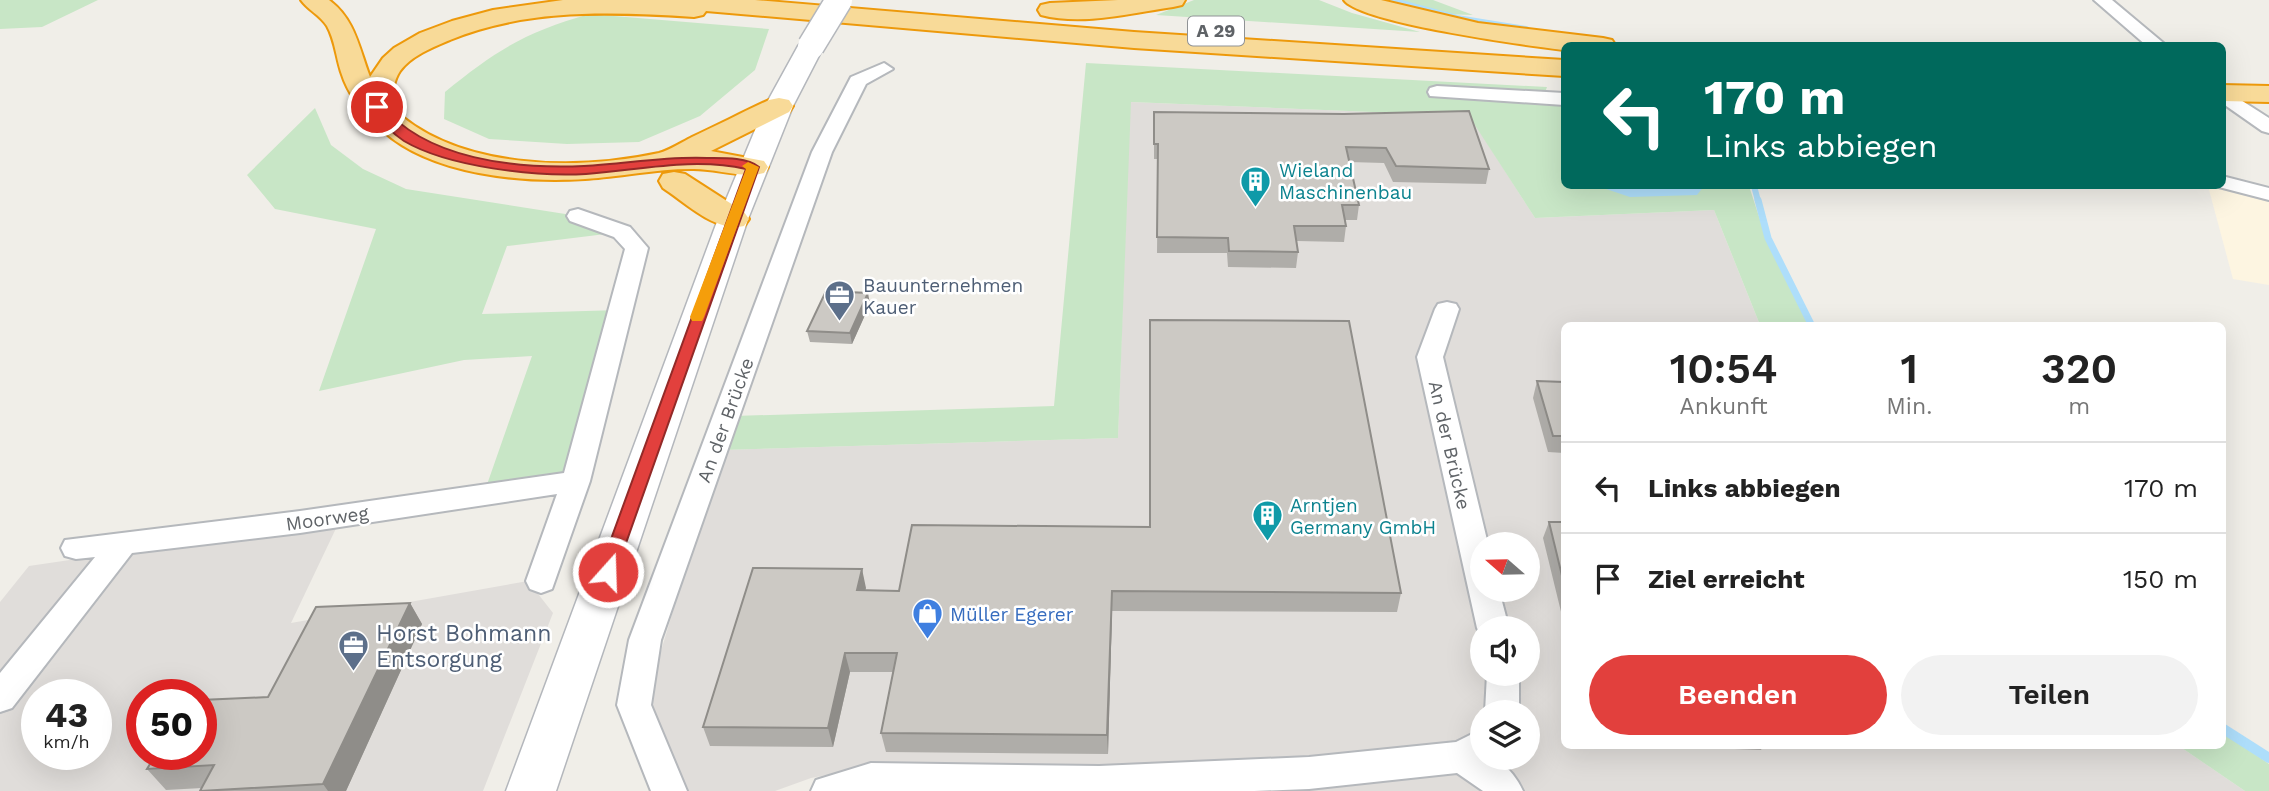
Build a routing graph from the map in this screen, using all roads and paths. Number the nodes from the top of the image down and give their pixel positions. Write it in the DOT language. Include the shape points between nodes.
graph roads {
  1 [pos="313,0"];
  2 [pos="668,0"];
  3 [pos="832,0"];
  4 [pos="1173,0"];
  5 [pos="1356,0"];
  6 [pos="2102,0"];
  7 [pos="853,7"];
  8 [pos="1574,42"];
  9 [pos="2153,42"];
  10 [pos="1561,53"];
  11 [pos="1561,68"];
  12 [pos="884,69"];
  13 [pos="2226,77"];
  14 [pos="2269,77"];
  15 [pos="1437,92"];
  16 [pos="2226,94"];
  17 [pos="2269,94"];
  18 [pos="2226,97"];
  19 [pos="1561,99"];
  20 [pos="779,106"];
  21 [pos="377,107"];
  22 [pos="2262,123"];
  23 [pos="671,170"];
  24 [pos="751,170"];
  25 [pos="2226,183"];
  26 [pos="2269,194"];
  27 [pos="578,216"];
  28 [pos="733,219"];
  29 [pos="1447,309"];
  30 [pos="576,481"];
  31 [pos="1470,532"];
  32 [pos="122,544"];
  33 [pos="76,548"];
  34 [pos="541,581"];
  35 [pos="0,698"];
  36 [pos="1470,750"];
  37 [pos="1488,770"];
  38 [pos="1100,787"];
  39 [pos="531,791"];
  40 [pos="669,791"];
  41 [pos="829,791"];
  42 [pos="1505,791"];
  1 -- 21 [label="highway" via="341,24 360,87"];
  2 -- 7 [label="highway, A 29"];
  3 -- 7 [label="highway, A 29"];
  4 -- 7 [label="highway, A 29" via="1099,10 906,0"];
  5 -- 8 [label="highway" via="1453,25"];
  6 -- 9 [label="street"];
  7 -- 10 [label="highway, A 29"];
  7 -- 11 [label="highway, A 29" via="1278,50"];
  7 -- 20 [label="main road, bridge" via="811,46"];
  7 -- 21 [label="highway, A 29" via="789,17 591,5 496,15 439,34 396,60 385,73"];
  12 -- 40 [label="street, An der Brücke" via="858,81 822,152 645,640 634,705"];
  13 -- 14 [label="highway"];
  15 -- 19 [label="street"];
  16 -- 17 [label="highway"];
  18 -- 22 [label="street"];
  20 -- 23 [label="highway"];
  20 -- 24 [label="main road"];
  21 -- 23 [label="highway" via="409,138 440,152 509,166"];
  23 -- 24 [label="highway" via="729,178"];
  23 -- 28 [label="highway"];
  24 -- 28 [label="main road"];
  25 -- 26 [label="street"];
  27 -- 30 [label="street" via="622,232 637,248"];
  28 -- 39 [label="main road"];
  29 -- 31 [label="street, An der Brücke" via="1430,357"];
  30 -- 32 [label="street, Moorweg"];
  30 -- 34 [label="street"];
  32 -- 33 [label="street, Moorweg"];
  32 -- 35 [label="street"];
  36 -- 38 [label="street" via="1309,773"];
  37 -- 42 [label="street"];
  38 -- 41 [label="street" via="871,779"];
}
